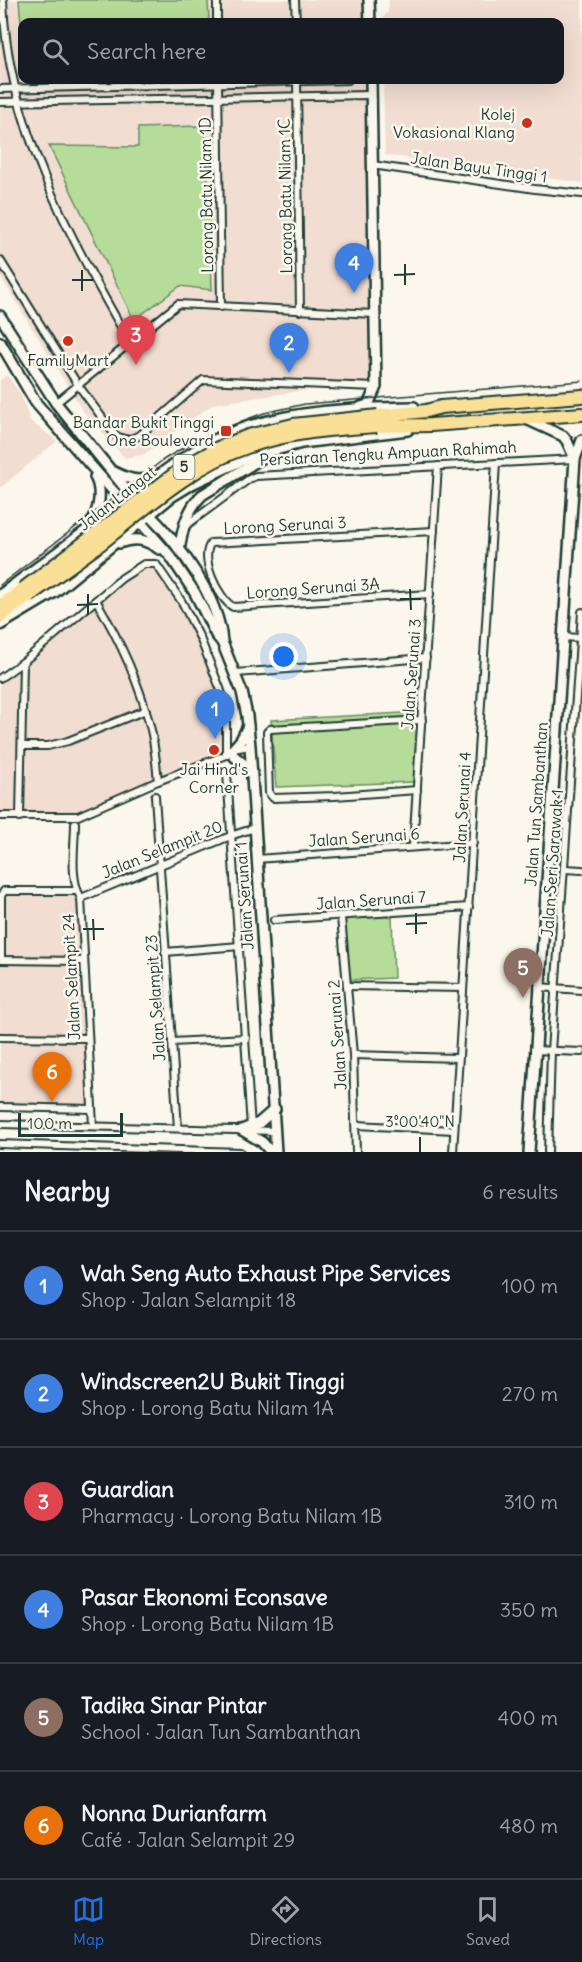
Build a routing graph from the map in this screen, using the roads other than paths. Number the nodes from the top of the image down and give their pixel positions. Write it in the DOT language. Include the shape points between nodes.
graph roads {
  1 [pos="3,0"];
  2 [pos="217,0"];
  3 [pos="296,0"];
  4 [pos="369,0"];
  5 [pos="218,18"];
  6 [pos="296,18"];
  7 [pos="370,18"];
  8 [pos="131,84"];
  9 [pos="218,84"];
  10 [pos="297,84"];
  11 [pos="370,84"];
  12 [pos="15,88"];
  13 [pos="0,89"];
  14 [pos="371,95"];
  15 [pos="297,96"];
  16 [pos="218,98"];
  17 [pos="0,102"];
  18 [pos="18,102"];
  19 [pos="372,165"];
  20 [pos="582,194"];
  21 [pos="0,261"];
  22 [pos="221,307"];
  23 [pos="300,311"];
  24 [pos="374,314"];
  25 [pos="0,316"];
  26 [pos="129,341"];
  27 [pos="0,342"];
  28 [pos="78,385"];
  29 [pos="376,387"];
  30 [pos="582,396"];
  31 [pos="56,403"];
  32 [pos="399,407"];
  33 [pos="441,407"];
  34 [pos="356,409"];
  35 [pos="582,414"];
  36 [pos="525,418"];
  37 [pos="506,420"];
  38 [pos="377,421"];
  39 [pos="431,425"];
  40 [pos="582,440"];
  41 [pos="277,449"];
  42 [pos="575,459"];
  43 [pos="178,461"];
  44 [pos="87,463"];
  45 [pos="496,463"];
  46 [pos="438,466"];
  47 [pos="110,469"];
  48 [pos="155,477"];
  49 [pos="194,483"];
  50 [pos="131,496"];
  51 [pos="122,503"];
  52 [pos="150,515"];
  53 [pos="140,522"];
  54 [pos="91,526"];
  55 [pos="183,527"];
  56 [pos="434,531"];
  57 [pos="82,534"];
  58 [pos="113,546"];
  59 [pos="179,550"];
  60 [pos="171,557"];
  61 [pos="95,560"];
  62 [pos="26,593"];
  63 [pos="195,593"];
  64 [pos="0,594"];
  65 [pos="430,594"];
  66 [pos="96,600"];
  67 [pos="182,602"];
  68 [pos="0,607"];
  69 [pos="233,607"];
  70 [pos="582,612"];
  71 [pos="0,617"];
  72 [pos="0,625"];
  73 [pos="562,637"];
  74 [pos="582,638"];
  75 [pos="222,642"];
  76 [pos="426,658"];
  77 [pos="23,662"];
  78 [pos="236,673"];
  79 [pos="0,678"];
  80 [pos="146,710"];
  81 [pos="422,720"];
  82 [pos="248,725"];
  83 [pos="22,746"];
  84 [pos="250,750"];
  85 [pos="231,754"];
  86 [pos="573,757"];
  87 [pos="582,758"];
  88 [pos="227,773"];
  89 [pos="251,773"];
  90 [pos="158,781"];
  91 [pos="417,789"];
  92 [pos="155,796"];
  93 [pos="0,816"];
  94 [pos="20,817"];
  95 [pos="75,823"];
  96 [pos="255,828"];
  97 [pos="233,835"];
  98 [pos="473,843"];
  99 [pos="413,847"];
  100 [pos="257,859"];
  101 [pos="159,866"];
  102 [pos="565,869"];
  103 [pos="582,870"];
  104 [pos="77,891"];
  105 [pos="81,898"];
  106 [pos="469,907"];
  107 [pos="341,916"];
  108 [pos="274,920"];
  109 [pos="240,946"];
  110 [pos="165,952"];
  111 [pos="0,960"];
  112 [pos="83,961"];
  113 [pos="347,986"];
  114 [pos="538,987"];
  115 [pos="463,988"];
  116 [pos="556,988"];
  117 [pos="582,990"];
  118 [pos="0,1036"];
  119 [pos="87,1038"];
  120 [pos="246,1038"];
  121 [pos="171,1042"];
  122 [pos="534,1050"];
  123 [pos="551,1051"];
  124 [pos="582,1052"];
  125 [pos="354,1055"];
  126 [pos="458,1058"];
  127 [pos="0,1107"];
  128 [pos="92,1109"];
  129 [pos="275,1109"];
  130 [pos="0,1124"];
  131 [pos="356,1125"];
  132 [pos="93,1126"];
  133 [pos="178,1128"];
  134 [pos="247,1128"];
  135 [pos="454,1130"];
  136 [pos="276,1131"];
  137 [pos="0,1144"];
  138 [pos="65,1149"];
  139 [pos="175,1151"];
  140 [pos="239,1152"];
  141 [pos="272,1152"];
  142 [pos="276,1152"];
  143 [pos="356,1152"];
  144 [pos="453,1152"];
  145 [pos="529,1152"];
  146 [pos="548,1152"];
  1 -- 12 [label="street"];
  2 -- 5 [label="street"];
  3 -- 6 [label="street"];
  4 -- 7 [label="main road"];
  8 -- 12 [label="street"];
  9 -- 16 [label="street, Lorong Batu Nilam 1D"];
  10 -- 15 [label="street, Lorong Batu Nilam 1C"];
  11 -- 14 [label="main road"];
  12 -- 13 [label="street"];
  12 -- 18 [label="street"];
  14 -- 15 [label="street"];
  14 -- 19 [label="main road"];
  15 -- 16 [label="street"];
  15 -- 23 [label="street, Lorong Batu Nilam 1C"];
  16 -- 18 [label="street"];
  16 -- 22 [label="street, Lorong Batu Nilam 1D"];
  17 -- 18 [label="street"];
  18 -- 26 [label="street" via="55,202"];
  19 -- 20 [label="street, Jalan Bayu Tinggi 1"];
  19 -- 24 [label="main road"];
  21 -- 28 [label="street"];
  22 -- 23 [label="street"];
  22 -- 26 [label="street" via="178,304"];
  23 -- 24 [label="street"];
  24 -- 29 [label="main road"];
  25 -- 31 [label="main road"];
  26 -- 28 [label="street"];
  27 -- 44 [label="main road" via="36,403"];
  28 -- 29 [label="street" via="116,435 131,440 203,380"];
  28 -- 31 [label="street"];
  29 -- 32 [label="main road" via="384,402"];
  29 -- 34 [label="main road" via="368,405"];
  30 -- 33 [label="highway, Jalan Langat / 5"];
  31 -- 47 [label="main road"];
  32 -- 33 [label="main road, Jalan Langat / 5"];
  32 -- 34 [label="main road, Jalan Langat / 5"];
  33 -- 38 [label="highway, Jalan Langat / 5"];
  34 -- 43 [label="main road, Jalan Langat / 5" via="286,416 235,431"];
  35 -- 36 [label="highway, Persiaran Tengku Ampuan Rahimah / 5"];
  36 -- 37 [label="highway, Persiaran Tengku Ampuan Rahimah / 5"];
  36 -- 42 [label="main road" via="563,436"];
  37 -- 39 [label="highway, Jalan Langat / 5"];
  38 -- 39 [label="highway, Jalan Langat / 5"];
  38 -- 62 [label="highway, Jalan Langat / 5, bridge" via="307,431 228,455 189,475 95,548"];
  39 -- 41 [label="main road, Jalan Langat / 5"];
  40 -- 42 [label="main road, Jalan Tun Sambanthan"];
  41 -- 49 [label="main road, Jalan Langat / 5"];
  41 -- 55 [label="main road" via="202,495 188,512"];
  42 -- 45 [label="street, Persiaran Tengku Ampuan Rahimah"];
  42 -- 73 [label="main road, Jalan Tun Sambanthan"];
  43 -- 48 [label="main road, Jalan Langat / 5"];
  43 -- 49 [label="main road" via="166,478 168,486 176,490"];
  44 -- 51 [label="main road"];
  44 -- 54 [label="main road" via="100,490"];
  45 -- 46 [label="street, Persiaran Tengku Ampuan Rahimah"];
  45 -- 98 [label="street, Jalan Serunai 4"];
  46 -- 55 [label="street, Persiaran Tengku Ampuan Rahimah" via="249,478"];
  46 -- 56 [label="street, Jalan Serunai 3"];
  47 -- 48 [label="main road" via="133,480"];
  47 -- 50 [label="main road"];
  48 -- 50 [label="main road, Jalan Langat / 5"];
  49 -- 52 [label="main road, Jalan Langat / 5"];
  50 -- 51 [label="main road, Jalan Langat / 5"];
  50 -- 52 [label="main road"];
  51 -- 53 [label="main road"];
  51 -- 54 [label="main road, Jalan Langat / 5"];
  52 -- 53 [label="main road, Jalan Langat / 5"];
  52 -- 59 [label="main road"];
  53 -- 58 [label="main road, Jalan Langat / 5"];
  53 -- 60 [label="main road"];
  54 -- 57 [label="main road, Jalan Langat / 5"];
  55 -- 59 [label="main road"];
  56 -- 65 [label="street, Jalan Serunai 3"];
  56 -- 69 [label="street, Lorong Serunai 3" via="211,543 205,559 225,602"];
  57 -- 61 [label="main road" via="92,530 105,536 105,545"];
  57 -- 64 [label="main road, Jalan Langat / 5"];
  58 -- 60 [label="main road" via="138,539"];
  58 -- 61 [label="main road, Jalan Langat / 5"];
  59 -- 75 [label="main road" via="208,595"];
  60 -- 63 [label="main road"];
  61 -- 72 [label="main road, Jalan Langat / 5" via="55,592"];
  62 -- 68 [label="highway, Jalan Langat / 5"];
  62 -- 71 [label="highway, Jalan Langat / 5"];
  63 -- 67 [label="street"];
  63 -- 75 [label="main road"];
  65 -- 69 [label="street, Lorong Serunai 3A"];
  65 -- 76 [label="street, Jalan Serunai 3"];
  66 -- 67 [label="street" via="140,566 153,564"];
  66 -- 77 [label="street"];
  66 -- 80 [label="street" via="125,651"];
  67 -- 85 [label="street" via="225,706"];
  70 -- 74 [label="street, Jalan Seri Sarawak 1"];
  73 -- 74 [label="street"];
  73 -- 114 [label="main road, Jalan Tun Sambanthan"];
  74 -- 86 [label="street, Jalan Seri Sarawak 1"];
  75 -- 78 [label="main road, Jalan Serunai 1"];
  76 -- 78 [label="street"];
  76 -- 81 [label="street, Jalan Serunai 3"];
  77 -- 79 [label="street"];
  77 -- 83 [label="street"];
  78 -- 82 [label="main road, Jalan Serunai 1"];
  80 -- 83 [label="street" via="68,741"];
  80 -- 90 [label="street"];
  81 -- 91 [label="street, Jalan Serunai 3"];
  81 -- 91 [label="street" via="267,732 269,793 273,798"];
  82 -- 84 [label="main road, Jalan Serunai 1"];
  82 -- 85 [label="main road"];
  83 -- 94 [label="street"];
  84 -- 85 [label="street"];
  84 -- 89 [label="main road, Jalan Serunai 1"];
  85 -- 89 [label="main road"];
  85 -- 90 [label="street"];
  86 -- 87 [label="street"];
  86 -- 102 [label="street, Jalan Seri Sarawak 1"];
  88 -- 97 [label="street, Jalan Serunai 1"];
  89 -- 96 [label="main road, Jalan Serunai 1"];
  90 -- 94 [label="street" via="78,816"];
  91 -- 99 [label="street, Jalan Serunai 3"];
  92 -- 101 [label="street, Jalan Selampit 23"];
  93 -- 94 [label="street"];
  95 -- 104 [label="street"];
  96 -- 97 [label="street, Jalan Selampit 20"];
  96 -- 100 [label="main road, Jalan Serunai 1"];
  97 -- 101 [label="street, Jalan Selampit 20"];
  97 -- 109 [label="street, Jalan Serunai 1"];
  98 -- 99 [label="street, Jalan Serunai 6"];
  98 -- 106 [label="street, Jalan Serunai 4"];
  99 -- 100 [label="street, Jalan Serunai 6"];
  100 -- 129 [label="main road, Jalan Serunai 1"];
  101 -- 105 [label="street, Jalan Selampit 20"];
  101 -- 110 [label="street, Jalan Selampit 23"];
  102 -- 103 [label="street"];
  102 -- 116 [label="street, Jalan Seri Sarawak 1"];
  104 -- 105 [label="street"];
  104 -- 111 [label="street" via="4,891"];
  105 -- 112 [label="street, Jalan Selampit 24"];
  106 -- 107 [label="street, Jalan Serunai 7"];
  106 -- 115 [label="street, Jalan Serunai 4"];
  107 -- 108 [label="street, Jalan Serunai 7"];
  107 -- 113 [label="street, Jalan Serunai 2"];
  109 -- 110 [label="street"];
  109 -- 120 [label="street, Jalan Serunai 1"];
  110 -- 121 [label="street, Jalan Selampit 23"];
  111 -- 112 [label="street"];
  112 -- 119 [label="street, Jalan Selampit 24"];
  113 -- 115 [label="street"];
  113 -- 125 [label="street, Jalan Serunai 2"];
  114 -- 116 [label="street"];
  114 -- 122 [label="main road, Jalan Tun Sambanthan"];
  115 -- 126 [label="street, Jalan Serunai 4"];
  116 -- 117 [label="street"];
  116 -- 123 [label="street, Jalan Seri Sarawak 1"];
  118 -- 119 [label="street"];
  119 -- 128 [label="street, Jalan Selampit 24"];
  120 -- 121 [label="street"];
  120 -- 134 [label="street, Jalan Serunai 1"];
  121 -- 133 [label="street, Jalan Selampit 23"];
  122 -- 123 [label="street"];
  122 -- 145 [label="main road, Jalan Tun Sambanthan"];
  123 -- 124 [label="street"];
  123 -- 146 [label="street, Jalan Seri Sarawak 1"];
  125 -- 126 [label="street"];
  125 -- 131 [label="street, Jalan Serunai 2"];
  126 -- 135 [label="street, Jalan Serunai 4"];
  127 -- 128 [label="street"];
  128 -- 132 [label="street, Jalan Selampit 24"];
  129 -- 134 [label="main road"];
  129 -- 136 [label="main road, Jalan Serunai 1"];
  130 -- 132 [label="street"];
  131 -- 135 [label="street"];
  131 -- 143 [label="street, Jalan Serunai 2"];
  132 -- 133 [label="street"];
  133 -- 134 [label="street"];
  134 -- 136 [label="street"];
  134 -- 141 [label="main road"];
  135 -- 144 [label="street, Jalan Serunai 4"];
  136 -- 142 [label="main road, Jalan Serunai 1"];
  137 -- 138 [label="street"];
  138 -- 139 [label="street"];
  139 -- 140 [label="street"];
}
